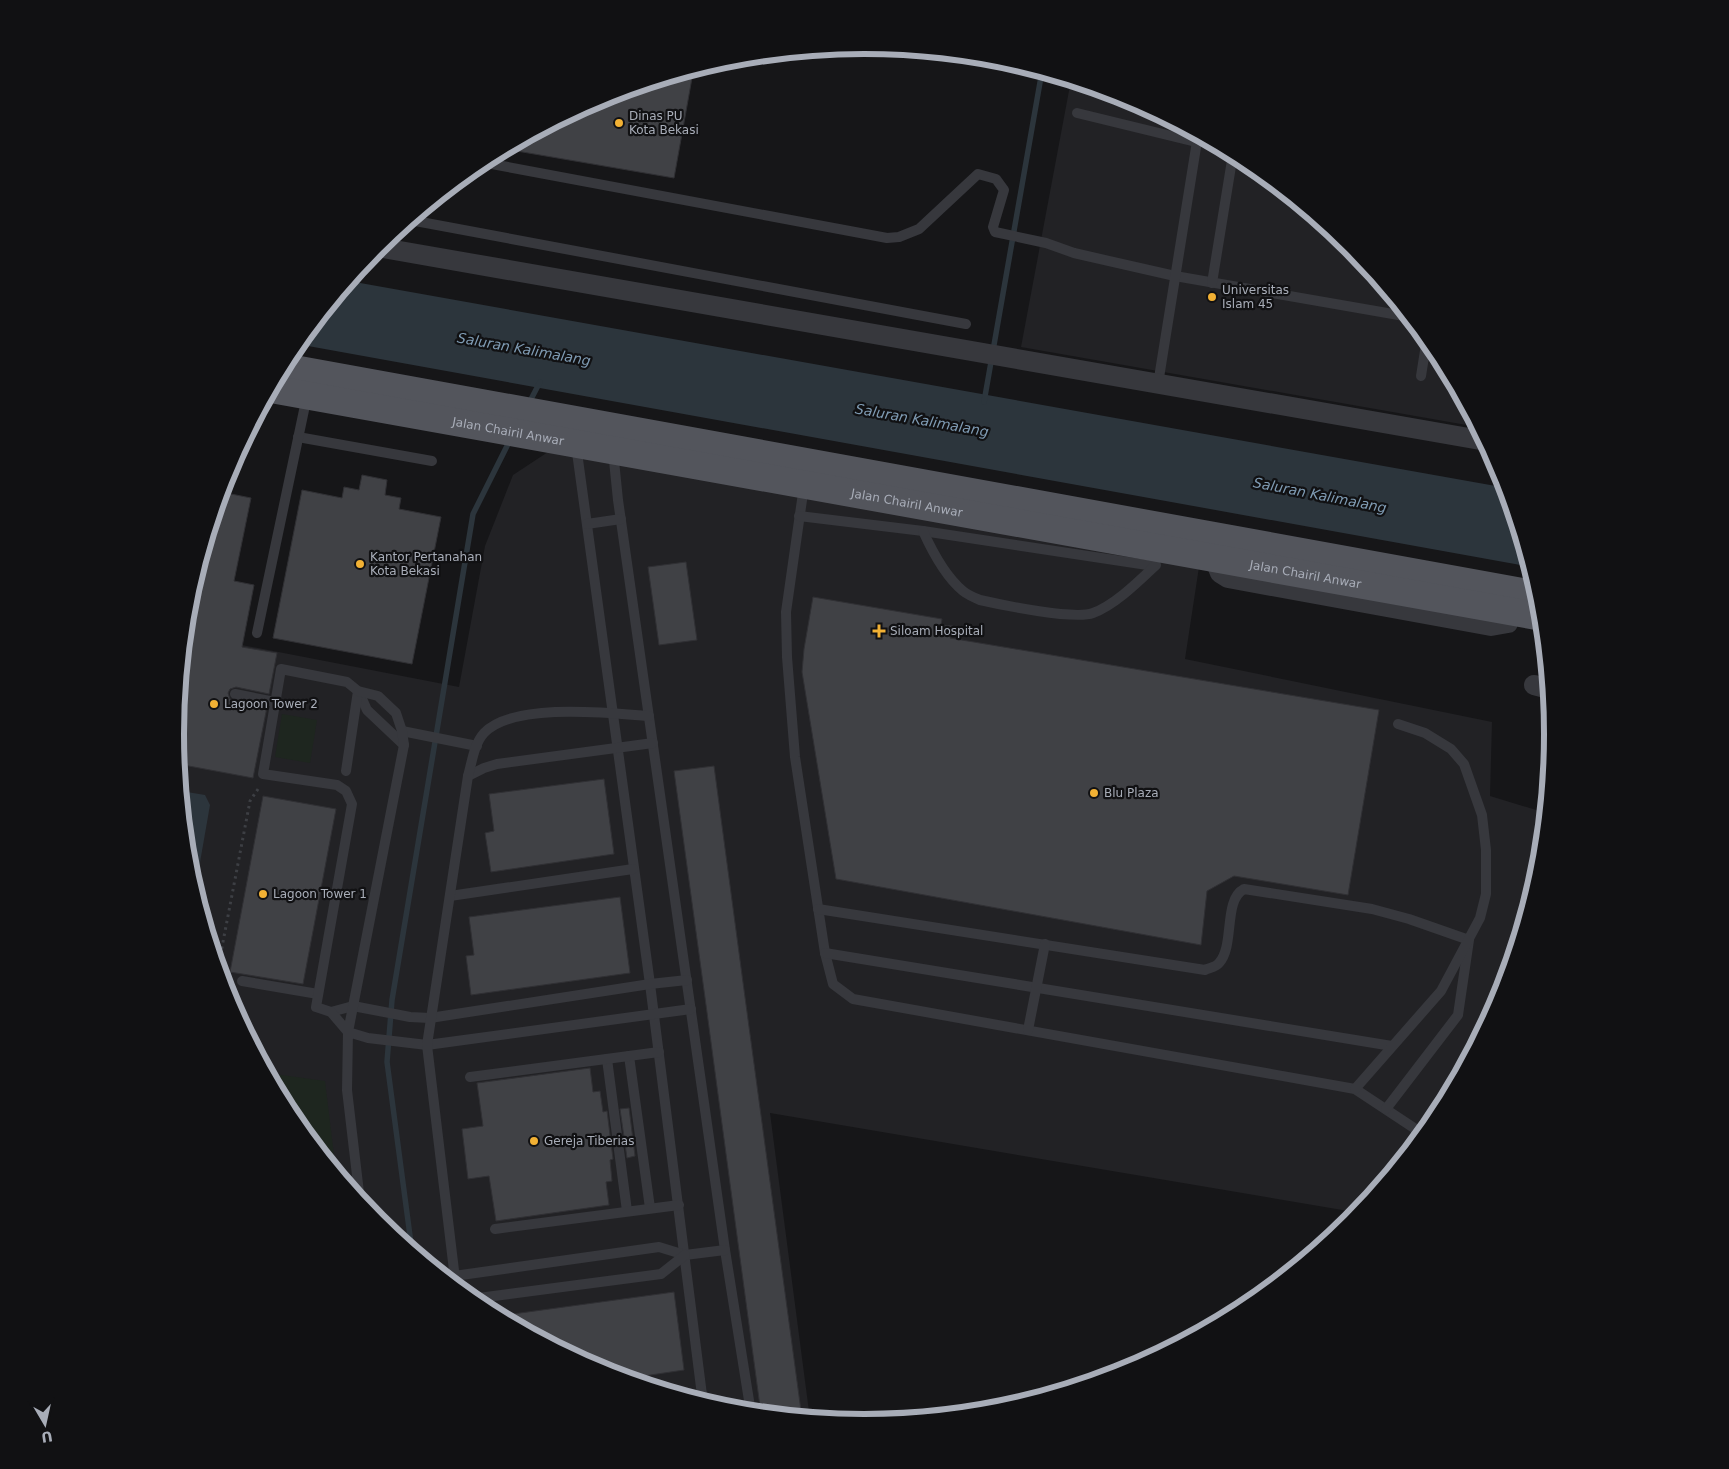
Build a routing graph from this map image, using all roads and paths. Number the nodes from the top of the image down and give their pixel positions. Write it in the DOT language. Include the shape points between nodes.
graph roads {
  1 [pos="1077,112"];
  2 [pos="1189,136"];
  3 [pos="1197,140"];
  4 [pos="1233,162"];
  5 [pos="492,164"];
  6 [pos="418,221"];
  7 [pos="388,249"];
  8 [pos="1175,276"];
  9 [pos="1212,283"];
  10 [pos="1401,315"];
  11 [pos="966,324"];
  12 [pos="1425,348"];
  13 [pos="289,371"];
  14 [pos="1421,376"];
  15 [pos="310,384"];
  16 [pos="1158,384"];
  17 [pos="279,388"];
  18 [pos="546,426"];
  19 [pos="298,437"];
  20 [pos="1478,440"];
  21 [pos="575,442"];
  22 [pos="613,449"];
  23 [pos="432,461"];
  24 [pos="807,473"];
  25 [pos="799,516"];
  26 [pos="621,519"];
  27 [pos="587,524"];
  28 [pos="923,531"];
  29 [pos="1215,547"];
  30 [pos="1163,558"];
  31 [pos="1530,594"];
  32 [pos="1534,615"];
  33 [pos="257,633"];
  34 [pos="358,691"];
  35 [pos="235,694"];
  36 [pos="275,702"];
  37 [pos="612,714"];
  38 [pos="649,716"];
  39 [pos="1398,724"];
  40 [pos="402,731"];
  41 [pos="653,743"];
  42 [pos="404,745"];
  43 [pos="477,746"];
  44 [pos="617,749"];
  45 [pos="346,771"];
  46 [pos="468,776"];
  47 [pos="258,790"];
  48 [pos="633,869"];
  49 [pos="450,896"];
  50 [pos="818,910"];
  51 [pos="1469,940"];
  52 [pos="1045,944"];
  53 [pos="825,953"];
  54 [pos="221,955"];
  55 [pos="687,980"];
  56 [pos="242,981"];
  57 [pos="650,984"];
  58 [pos="1036,988"];
  59 [pos="318,994"];
  60 [pos="353,1006"];
  61 [pos="691,1009"];
  62 [pos="331,1012"];
  63 [pos="654,1013"];
  64 [pos="430,1018"];
  65 [pos="1028,1030"];
  66 [pos="348,1032"];
  67 [pos="427,1045"];
  68 [pos="1392,1046"];
  69 [pos="659,1052"];
  70 [pos="630,1056"];
  71 [pos="607,1059"];
  72 [pos="470,1077"];
  73 [pos="1355,1089"];
  74 [pos="1386,1109"];
  75 [pos="1417,1133"];
  76 [pos="359,1189"];
  77 [pos="679,1204"];
  78 [pos="650,1208"];
  79 [pos="627,1211"];
  80 [pos="495,1229"];
  81 [pos="725,1250"];
  82 [pos="685,1255"];
  83 [pos="450,1275"];
  84 [pos="452,1277"];
  85 [pos="481,1298"];
  86 [pos="703,1395"];
  87 [pos="750,1405"];
  1 -- 2 [label="lane"];
  3 -- 8 [label="lane"];
  4 -- 9 [label="lane"];
  5 -- 8 [label="lane" via="887,238 919,229 978,174 996,179 1004,190 993,228 995,232"];
  6 -- 11 [label="lane"];
  7 -- 16 [label="street"];
  8 -- 9 [label="lane"];
  8 -- 16 [label="lane"];
  9 -- 10 [label="lane"];
  12 -- 14 [label="lane"];
  13 -- 15 [label="main road, Jalan Chairil Anwar"];
  15 -- 17 [label="main road, Jalan Chairil Anwar"];
  15 -- 18 [label="main road, Jalan Chairil Anwar"];
  15 -- 19 [label="lane"];
  16 -- 20 [label="street"];
  18 -- 21 [label="main road, Jalan Chairil Anwar"];
  18 -- 24 [label="main road, Jalan Chairil Anwar"];
  19 -- 23 [label="lane"];
  19 -- 33 [label="lane"];
  21 -- 22 [label="main road, Jalan Chairil Anwar"];
  21 -- 27 [label="lane"];
  22 -- 24 [label="main road, Jalan Chairil Anwar"];
  22 -- 26 [label="lane"];
  24 -- 25 [label="lane"];
  24 -- 29 [label="main road, Jalan Chairil Anwar"];
  24 -- 30 [label="main road, Jalan Chairil Anwar"];
  25 -- 28 [label="lane"];
  25 -- 50 [label="lane" via="786,612 787,657 795,758"];
  26 -- 27 [label="lane"];
  26 -- 38 [label="lane"];
  27 -- 37 [label="lane"];
  28 -- 30 [label="lane"];
  28 -- 30 [label="lane" via="938,560 964,591 978,599 1070,616 1092,614 1110,604"];
  29 -- 30 [label="main road, Jalan Chairil Anwar"];
  29 -- 31 [label="main road, Jalan Chairil Anwar"];
  29 -- 32 [label="main road, Jalan Chairil Anwar"];
  34 -- 36 [label="lane" via="347,682 281,669"];
  34 -- 40 [label="lane" via="378,696 390,706"];
  34 -- 42 [label="lane" via="367,710"];
  34 -- 45 [label="lane"];
  35 -- 36 [label="lane"];
  36 -- 59 [label="lane" via="263,774 337,785 346,791 352,804"];
  37 -- 38 [label="lane"];
  37 -- 43 [label="lane" via="568,712 509,720 494,725"];
  37 -- 44 [label="lane"];
  38 -- 41 [label="lane"];
  39 -- 51 [label="lane" via="1425,733 1451,749 1464,764 1482,815 1486,894 1480,918"];
  40 -- 42 [label="lane"];
  40 -- 43 [label="lane"];
  41 -- 44 [label="lane"];
  41 -- 55 [label="lane"];
  42 -- 60 [label="lane"];
  43 -- 46 [label="lane"];
  44 -- 46 [label="lane" via="497,764"];
  44 -- 48 [label="lane"];
  46 -- 49 [label="lane"];
  47 -- 54 [label="path" via="250,801"];
  48 -- 49 [label="lane"];
  48 -- 57 [label="lane"];
  49 -- 64 [label="lane"];
  50 -- 52 [label="lane"];
  50 -- 53 [label="lane"];
  51 -- 52 [label="lane" via="1372,909 1244,889 1238,893 1233,906 1225,955 1218,965 1205,970"];
  51 -- 68 [label="lane" via="1441,991"];
  51 -- 74 [label="lane" via="1458,1015"];
  52 -- 58 [label="lane"];
  53 -- 58 [label="lane"];
  53 -- 65 [label="lane" via="834,984 853,999"];
  55 -- 57 [label="lane"];
  55 -- 61 [label="lane"];
  56 -- 59 [label="lane"];
  57 -- 63 [label="lane"];
  57 -- 64 [label="lane"];
  58 -- 65 [label="lane"];
  58 -- 68 [label="lane"];
  59 -- 62 [label="lane" via="316,1007"];
  60 -- 62 [label="lane"];
  60 -- 64 [label="lane"];
  60 -- 66 [label="lane"];
  61 -- 63 [label="lane"];
  61 -- 81 [label="lane"];
  62 -- 66 [label="lane"];
  63 -- 67 [label="lane"];
  63 -- 69 [label="lane"];
  64 -- 67 [label="lane"];
  65 -- 73 [label="lane"];
  66 -- 67 [label="lane" via="368,1038"];
  66 -- 76 [label="lane" via="347,1090"];
  67 -- 83 [label="lane"];
  68 -- 73 [label="lane"];
  69 -- 70 [label="lane"];
  69 -- 77 [label="lane"];
  70 -- 71 [label="lane"];
  70 -- 78 [label="lane"];
  71 -- 72 [label="lane"];
  71 -- 79 [label="lane"];
  73 -- 74 [label="lane"];
  74 -- 75 [label="lane"];
  77 -- 78 [label="lane"];
  77 -- 82 [label="lane"];
  78 -- 79 [label="lane"];
  79 -- 80 [label="lane"];
  81 -- 82 [label="lane"];
  81 -- 87 [label="lane"];
  82 -- 84 [label="lane" via="659,1247"];
  82 -- 85 [label="lane" via="661,1274"];
  82 -- 86 [label="lane"];
}
